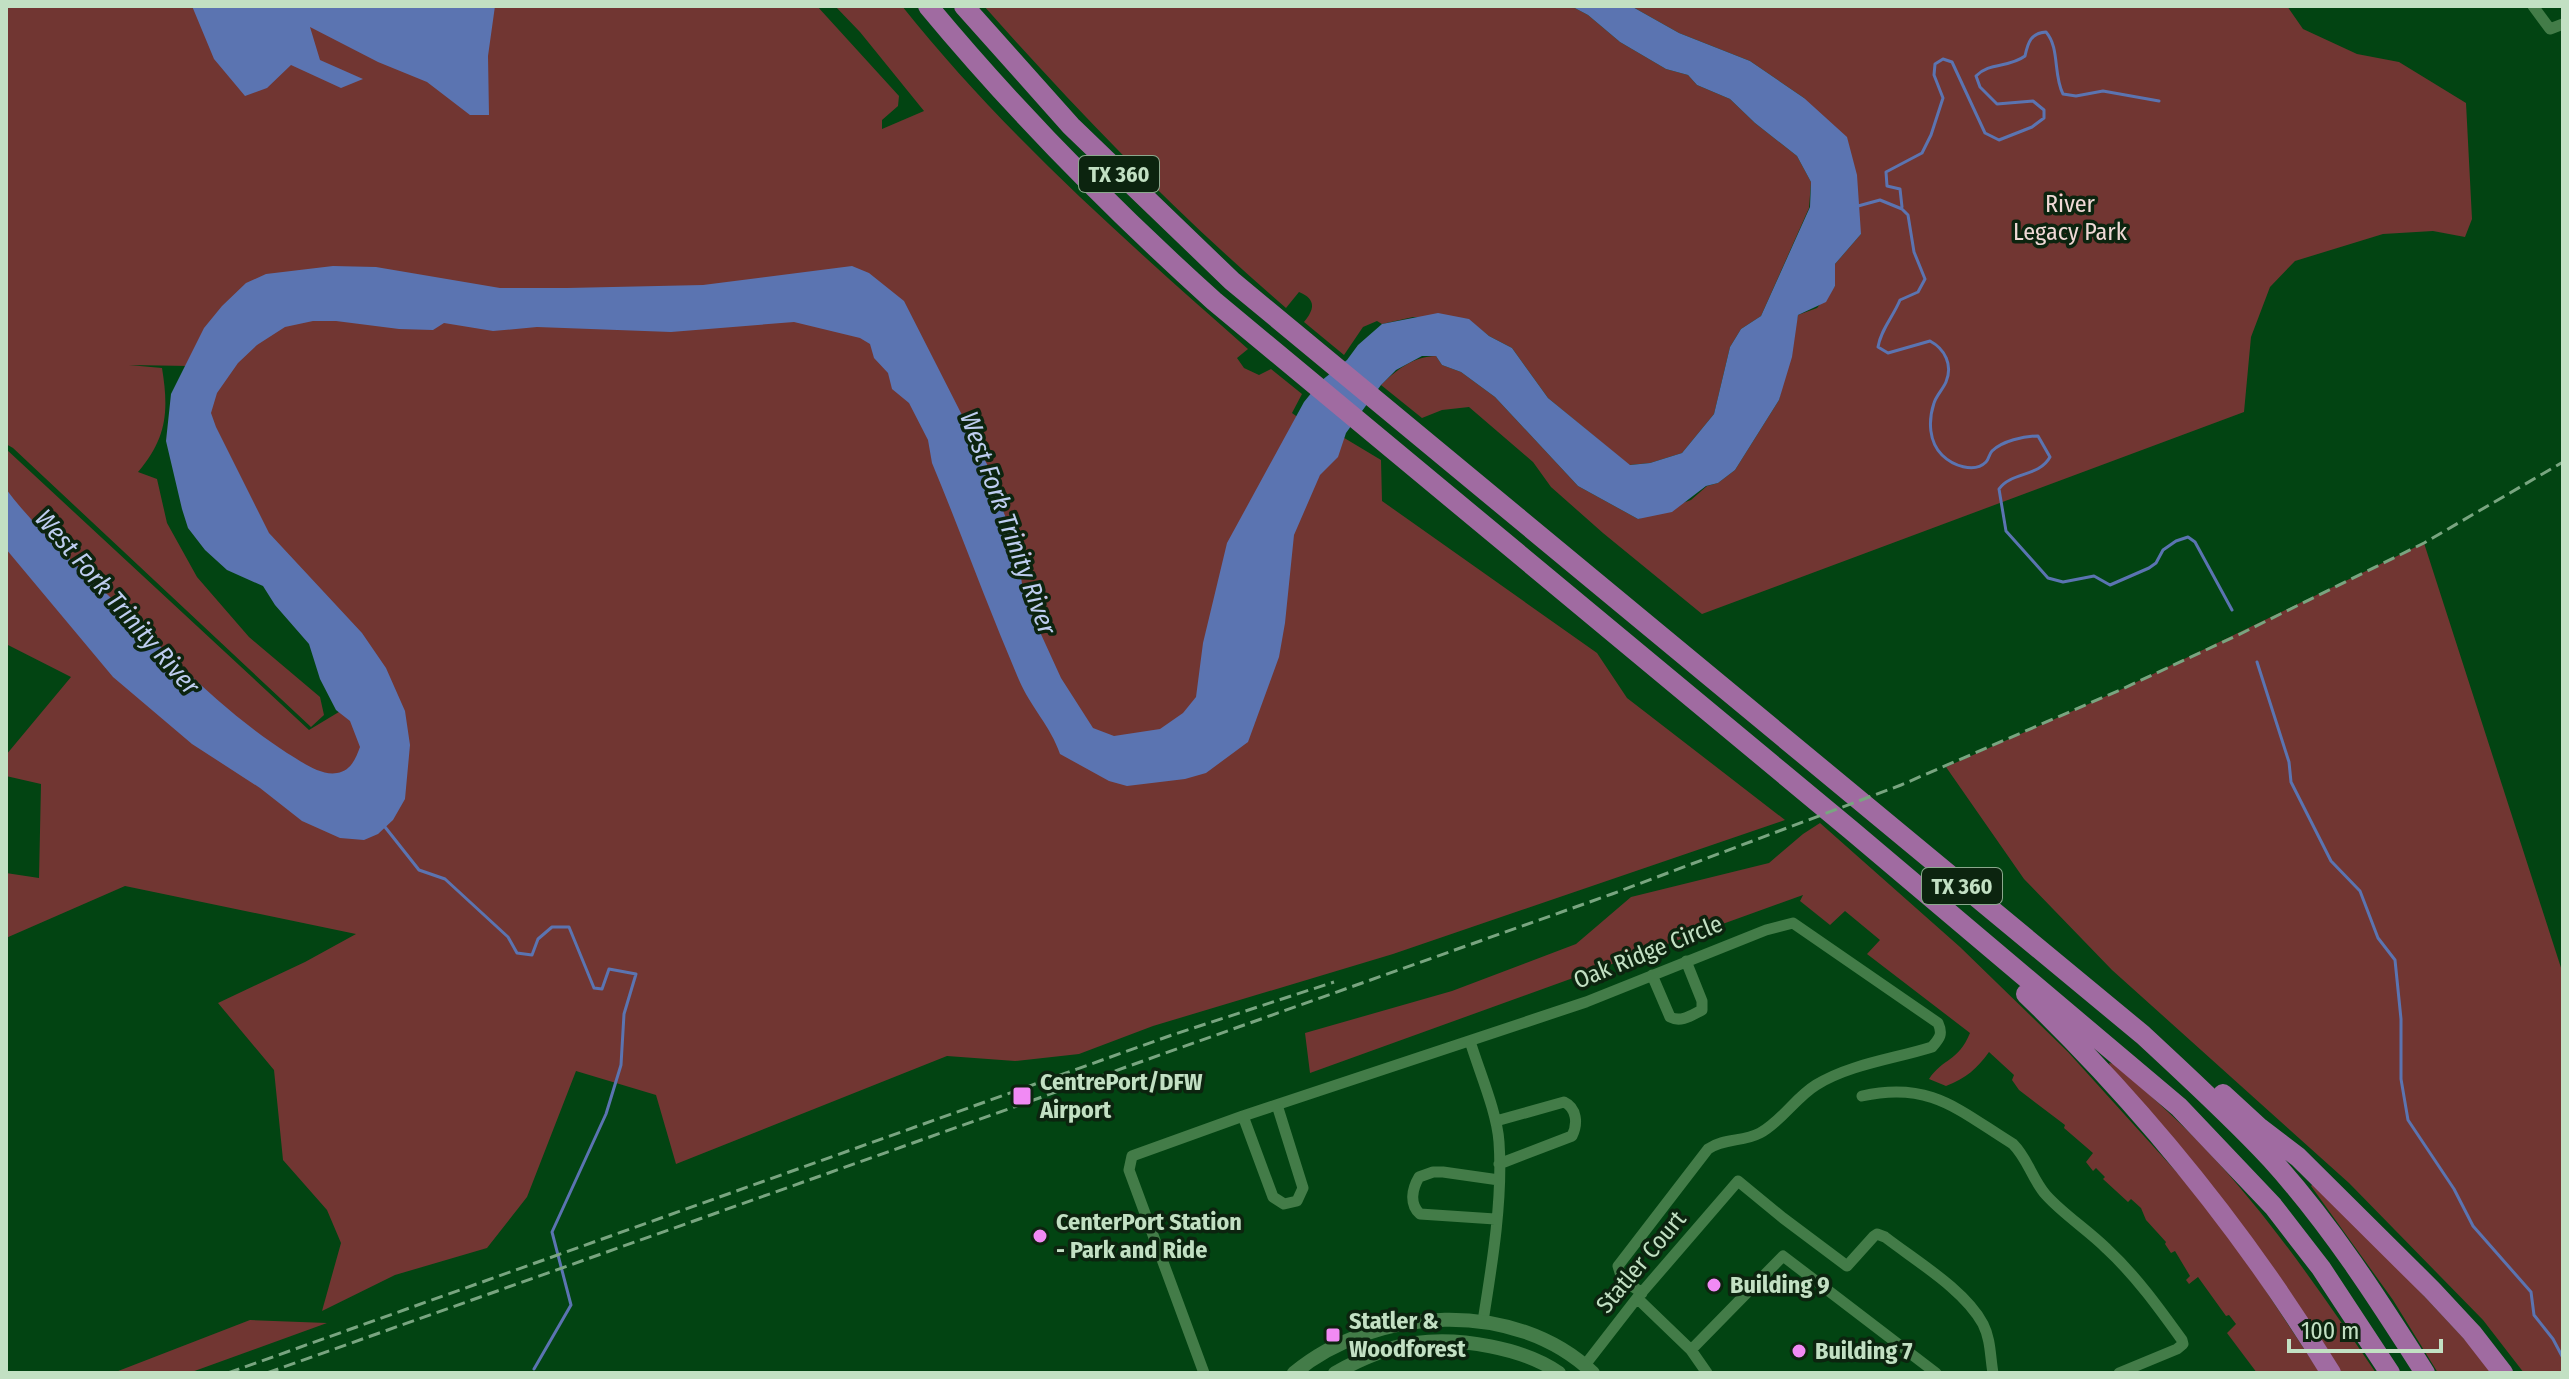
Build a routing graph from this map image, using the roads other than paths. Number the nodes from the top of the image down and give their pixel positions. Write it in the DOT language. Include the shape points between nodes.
graph roads {
  1 [pos="928,6"];
  2 [pos="964,6"];
  3 [pos="2533,6"];
  4 [pos="2563,24"];
  5 [pos="1979,938"];
  6 [pos="1686,961"];
  7 [pos="1652,975"];
  8 [pos="1470,1041"];
  9 [pos="2170,1060"];
  10 [pos="1862,1096"];
  11 [pos="1277,1105"];
  12 [pos="1243,1116"];
  13 [pos="1496,1121"];
  14 [pos="1499,1164"];
  15 [pos="1499,1180"];
  16 [pos="1495,1219"];
  17 [pos="1640,1296"];
  18 [pos="1483,1321"];
  19 [pos="1691,1350"];
  20 [pos="1303,1370"];
  21 [pos="1586,1370"];
  22 [pos="1204,1373"];
  23 [pos="1335,1373"];
  24 [pos="1559,1373"];
  25 [pos="1707,1373"];
  26 [pos="1936,1373"];
  27 [pos="1993,1373"];
  28 [pos="2119,1373"];
  29 [pos="2331,1373"];
  30 [pos="2390,1373"];
  31 [pos="2425,1373"];
  32 [pos="2503,1373"];
  1 -- 5 [label="highway, TX 360" via="1005,94 1160,252"];
  2 -- 9 [label="highway, TX 360" via="1123,178 1221,271"];
  3 -- 4 [label="street" via="2550,29"];
  5 -- 29 [label="highway" via="2000,968 2078,1044 2204,1190"];
  5 -- 30 [label="highway, TX 360" via="2179,1107 2273,1206"];
  6 -- 7 [label="street, Oak Ridge Circle"];
  6 -- 7 [label="street" via="1702,1001 1702,1010 1690,1017 1670,1017"];
  6 -- 17 [label="street, Oak Ridge Circle" via="1793,923 1938,1023 1942,1031 1932,1047 1837,1074 1813,1087 1756,1135 1708,1149 1618,1266 1622,1279"];
  7 -- 8 [label="street, Oak Ridge Circle"];
  8 -- 11 [label="street, Oak Ridge Circle"];
  8 -- 13 [label="street"];
  9 -- 31 [label="highway, TX 360" via="2290,1182 2365,1280"];
  9 -- 32 [label="highway" via="2202,1074 2298,1157 2432,1290"];
  10 -- 28 [label="street" via="1908,1091 1938,1098 2023,1154 2048,1198 2107,1248 2182,1340 2177,1349"];
  11 -- 12 [label="street, Oak Ridge Circle"];
  11 -- 12 [label="street" via="1303,1188 1297,1201 1284,1204 1273,1197"];
  12 -- 22 [label="street, Oak Ridge Circle" via="1132,1156 1128,1162"];
  13 -- 14 [label="street"];
  13 -- 14 [label="street" via="1564,1102 1576,1120 1572,1136"];
  14 -- 15 [label="street"];
  15 -- 16 [label="street"];
  15 -- 16 [label="street" via="1433,1172 1419,1177 1413,1187 1420,1214"];
  16 -- 18 [label="street"];
  17 -- 19 [label="street"];
  17 -- 21 [label="street, Statler Court"];
  17 -- 27 [label="street, Statler Court" via="1738,1181 1847,1266 1874,1236 1885,1237 1968,1302 1989,1340"];
  18 -- 20 [label="street" via="1429,1320 1389,1327 1333,1349"];
  18 -- 21 [label="street" via="1517,1328 1571,1354"];
  19 -- 25 [label="street"];
  19 -- 26 [label="street" via="1783,1256"];
  23 -- 24 [label="street" via="1396,1347 1440,1342 1510,1351"];
}
